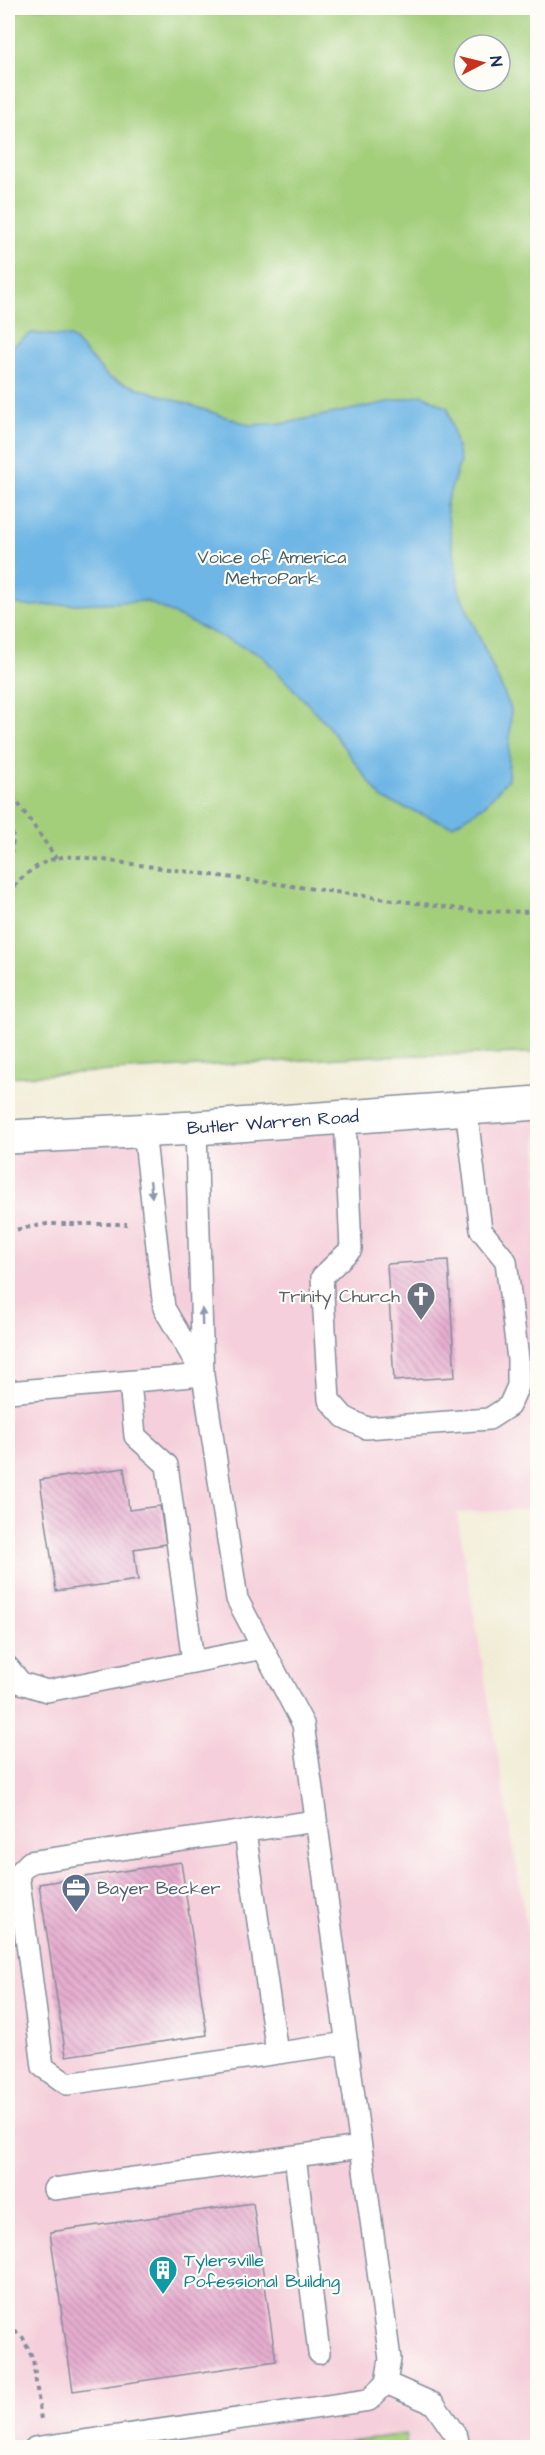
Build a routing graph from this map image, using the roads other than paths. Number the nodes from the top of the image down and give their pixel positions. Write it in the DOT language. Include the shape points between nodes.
graph roads {
  1 [pos="537,1103"];
  2 [pos="466,1108"];
  3 [pos="345,1117"];
  4 [pos="196,1128"];
  5 [pos="144,1131"];
  6 [pos="8,1137"];
  7 [pos="203,1375"];
  8 [pos="130,1382"];
  9 [pos="8,1392"];
  10 [pos="263,1648"];
  11 [pos="193,1662"];
  12 [pos="8,1667"];
  13 [pos="316,1821"];
  14 [pos="245,1832"];
  15 [pos="347,2043"];
  16 [pos="277,2053"];
  17 [pos="361,2147"];
  18 [pos="295,2156"];
  19 [pos="54,2189"];
  20 [pos="319,2353"];
  21 [pos="386,2383"];
  22 [pos="40,2447"];
  23 [pos="459,2448"];
  1 -- 2 [label="main road, Butler Warren Road"];
  2 -- 3 [label="main road, Butler Warren Road"];
  2 -- 3 [label="lane" via="481,1230 506,1262 518,1359 518,1386 509,1406 489,1419 366,1428 344,1417 329,1400 322,1277 351,1249"];
  3 -- 4 [label="main road, Butler Warren Road"];
  4 -- 5 [label="main road, Butler Warren Road"];
  7 -- 4 [label="lane, one-way"];
  5 -- 6 [label="main road, Butler Warren Road"];
  5 -- 7 [label="lane, one-way" via="164,1308"];
  7 -- 8 [label="lane"];
  7 -- 10 [label="lane" via="237,1599"];
  8 -- 9 [label="lane"];
  8 -- 11 [label="lane" via="135,1436 167,1465"];
  10 -- 11 [label="lane"];
  10 -- 13 [label="lane" via="303,1724"];
  11 -- 12 [label="lane" via="47,1691 21,1683"];
  13 -- 14 [label="lane"];
  13 -- 15 [label="lane"];
  14 -- 16 [label="lane"];
  14 -- 16 [label="lane" via="30,1862 18,1874 43,2067 67,2084"];
  15 -- 16 [label="lane"];
  15 -- 17 [label="lane"];
  17 -- 18 [label="lane"];
  17 -- 21 [label="lane" via="390,2359"];
  18 -- 19 [label="lane"];
  18 -- 20 [label="lane"];
  21 -- 22 [label="lane" via="369,2400"];
  21 -- 23 [label="lane" via="434,2404 457,2437"];
}
